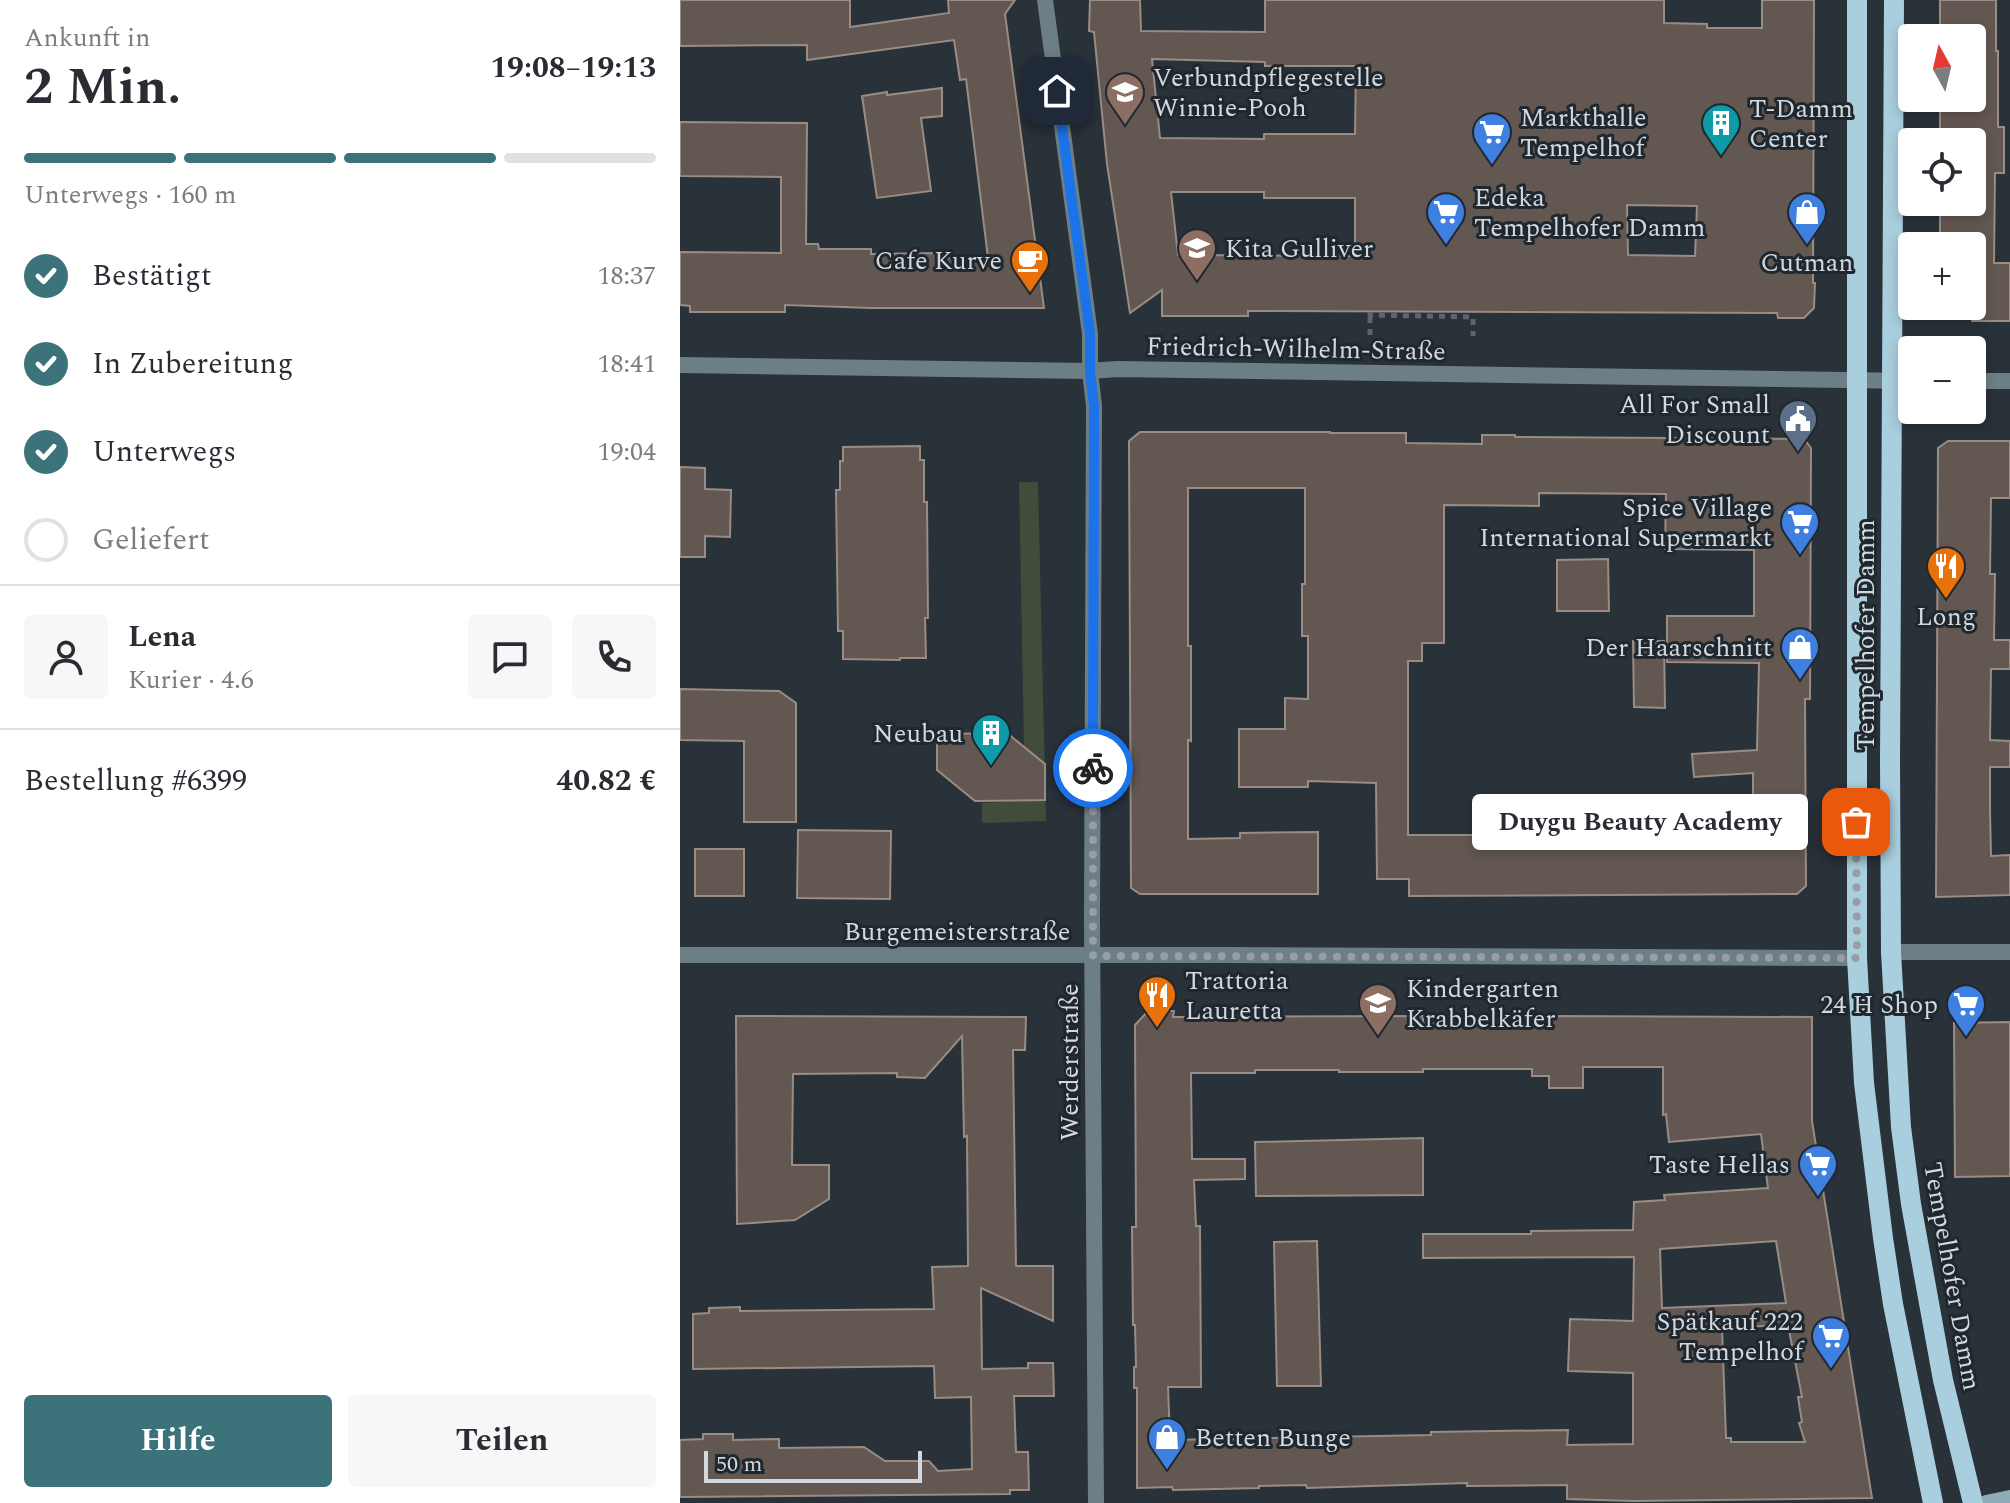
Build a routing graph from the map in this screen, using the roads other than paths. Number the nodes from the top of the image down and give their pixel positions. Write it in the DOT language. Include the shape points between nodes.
graph roads {
  1 [pos="1045,0"];
  2 [pos="1857,0"];
  3 [pos="1894,0"];
  4 [pos="1901,336"];
  5 [pos="680,365"];
  6 [pos="1090,371"];
  7 [pos="1857,380"];
  8 [pos="1898,381"];
  9 [pos="1986,381"];
  10 [pos="2010,381"];
  11 [pos="1901,424"];
  12 [pos="1891,952"];
  13 [pos="2010,952"];
  14 [pos="680,955"];
  15 [pos="1093,956"];
  16 [pos="1857,958"];
  17 [pos="2010,1498"];
  18 [pos="1096,1503"];
  19 [pos="1933,1503"];
  20 [pos="1973,1503"];
  21 [pos="1986,1503"];
  1 -- 6 [label="street, Werderstraße" via="1090,334"];
  2 -- 7 [label="main road, Tempelhofer Damm"];
  3 -- 4 [label="main road, Tempelhofer Damm"];
  5 -- 6 [label="street, Friedrich-Wilhelm-Straße"];
  6 -- 7 [label="street, Friedrich-Wilhelm-Straße"];
  6 -- 15 [label="street, Werderstraße"];
  7 -- 8 [label="street, Friedrich-Wilhelm-Straße"];
  7 -- 16 [label="main road, Tempelhofer Damm"];
  9 -- 10 [label="street"];
  11 -- 12 [label="main road, Tempelhofer Damm"];
  12 -- 13 [label="street"];
  12 -- 20 [label="main road, Tempelhofer Damm" via="1911,1204 1943,1380"];
  14 -- 15 [label="street, Burgemeisterstraße"];
  15 -- 16 [label="street, Burgemeisterstraße"];
  15 -- 18 [label="street, Werderstraße"];
  16 -- 19 [label="main road, Tempelhofer Damm" via="1864,1083 1883,1238"];
  17 -- 21 [label="street"];
}
